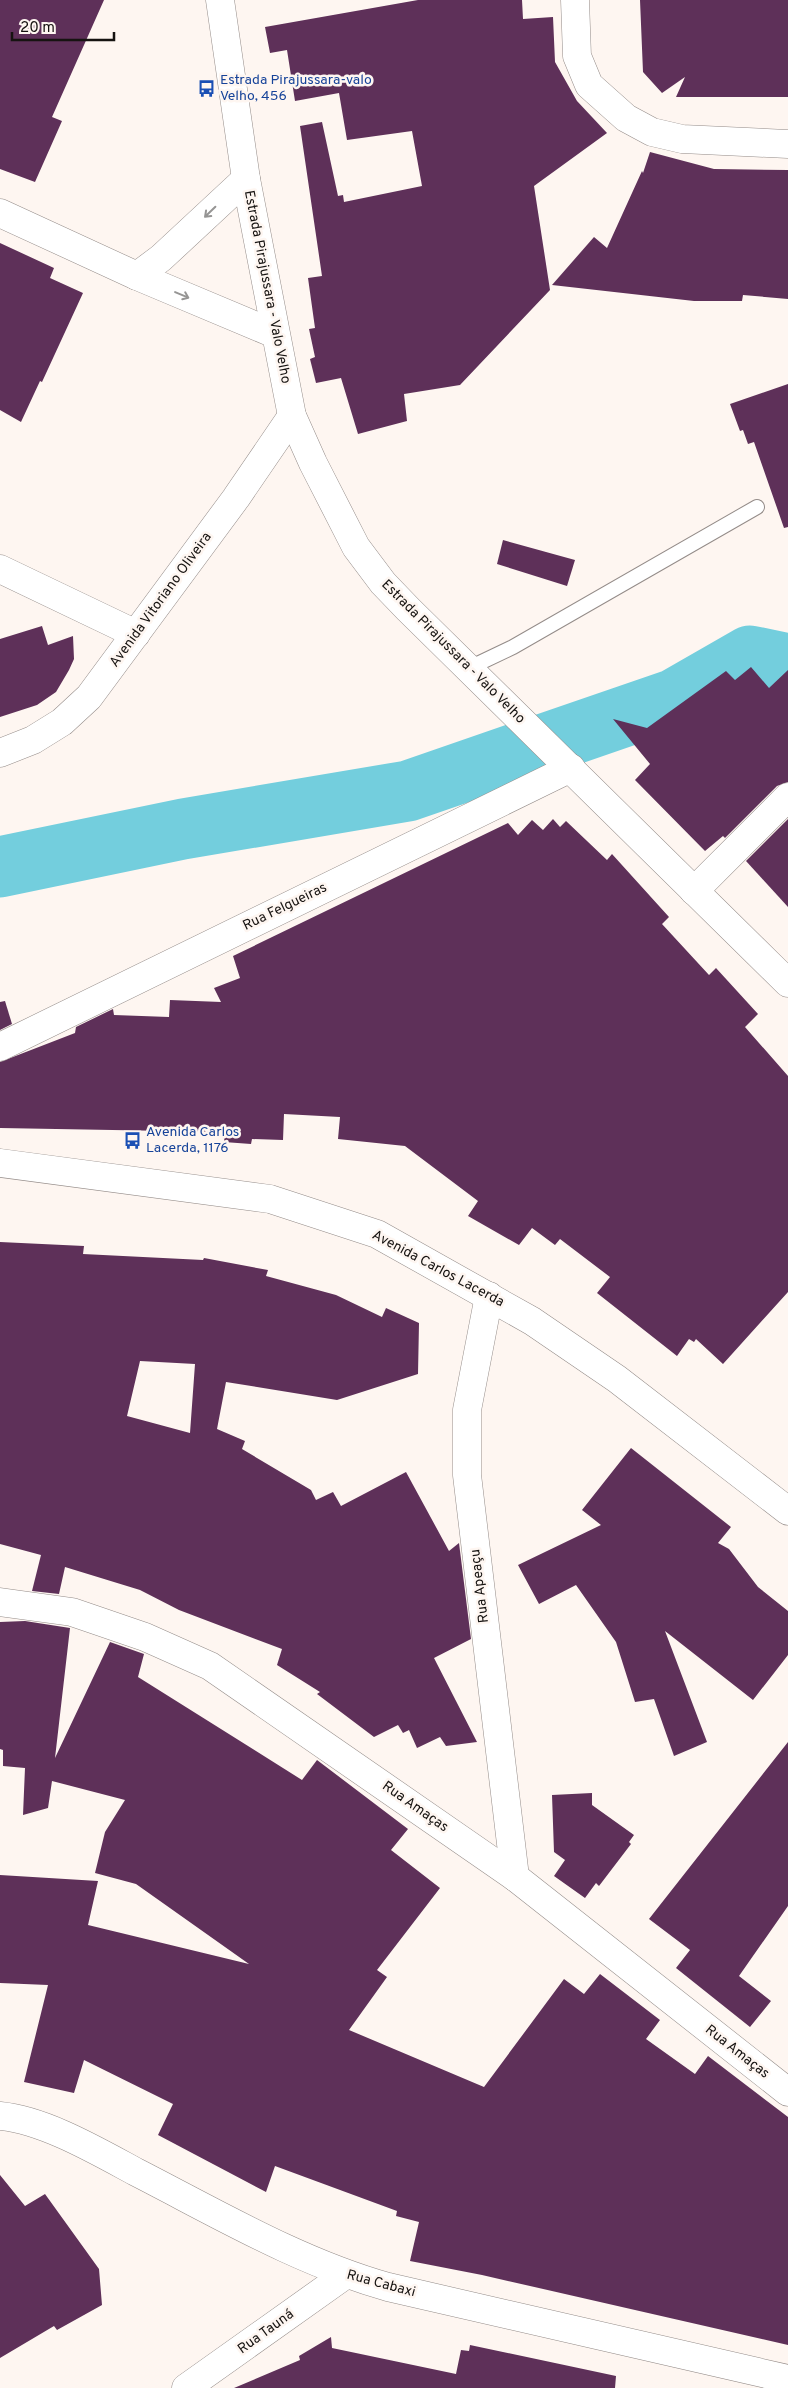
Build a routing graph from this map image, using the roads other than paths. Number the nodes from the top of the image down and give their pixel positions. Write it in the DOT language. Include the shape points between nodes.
graph roads {
  1 [pos="220,0"];
  2 [pos="575,0"];
  3 [pos="788,144"];
  4 [pos="246,179"];
  5 [pos="0,213"];
  6 [pos="137,276"];
  7 [pos="275,334"];
  8 [pos="292,416"];
  9 [pos="757,507"];
  10 [pos="0,569"];
  11 [pos="136,634"];
  12 [pos="469,668"];
  13 [pos="0,753"];
  14 [pos="566,763"];
  15 [pos="788,797"];
  16 [pos="694,891"];
  17 [pos="788,983"];
  18 [pos="0,1047"];
  19 [pos="0,1163"];
  20 [pos="490,1296"];
  21 [pos="788,1511"];
  22 [pos="0,1602"];
  23 [pos="515,1877"];
  24 [pos="788,2092"];
  25 [pos="0,2116"];
  26 [pos="345,2275"];
  27 [pos="788,2379"];
  28 [pos="186,2388"];
  1 -- 4 [label="street, Estrada Pirajussara - Valo Velho"];
  2 -- 3 [label="street" via="577,56 589,85 626,118 652,132 682,139"];
  4 -- 6 [label="street, one-way" via="161,258"];
  4 -- 7 [label="street, Estrada Pirajussara - Valo Velho"];
  5 -- 6 [label="street"];
  6 -- 7 [label="street, one-way"];
  7 -- 8 [label="street, Estrada Pirajussara - Valo Velho"];
  8 -- 11 [label="street, Avenida Vitoriano Oliveira"];
  8 -- 12 [label="street, Estrada Pirajussara - Valo Velho" via="356,547 383,583"];
  9 -- 12 [label="lane"];
  10 -- 11 [label="street"];
  11 -- 13 [label="street, Avenida Vitoriano Oliveira" via="89,697 62,722 33,740"];
  12 -- 14 [label="street, Estrada Pirajussara - Valo Velho"];
  14 -- 16 [label="street, Estrada Pirajussara - Valo Velho"];
  14 -- 18 [label="street, Rua Felgueiras"];
  15 -- 16 [label="street"];
  16 -- 17 [label="street, Estrada Pirajussara - Valo Velho"];
  19 -- 20 [label="street, Avenida Carlos Lacerda" via="270,1200 378,1234"];
  20 -- 21 [label="street, Avenida Carlos Lacerda" via="617,1379"];
  20 -- 23 [label="street, Rua Apeaçu" via="468,1410 467,1475"];
  22 -- 23 [label="street, Rua Amaças" via="72,1612 145,1637 210,1666"];
  23 -- 24 [label="street, Rua Amaças"];
  25 -- 26 [label="street, Rua Cabaxi" via="68,2136"];
  26 -- 27 [label="street, Rua Cabaxi" via="397,2290"];
  26 -- 28 [label="street, Rua Tauná"];
}
